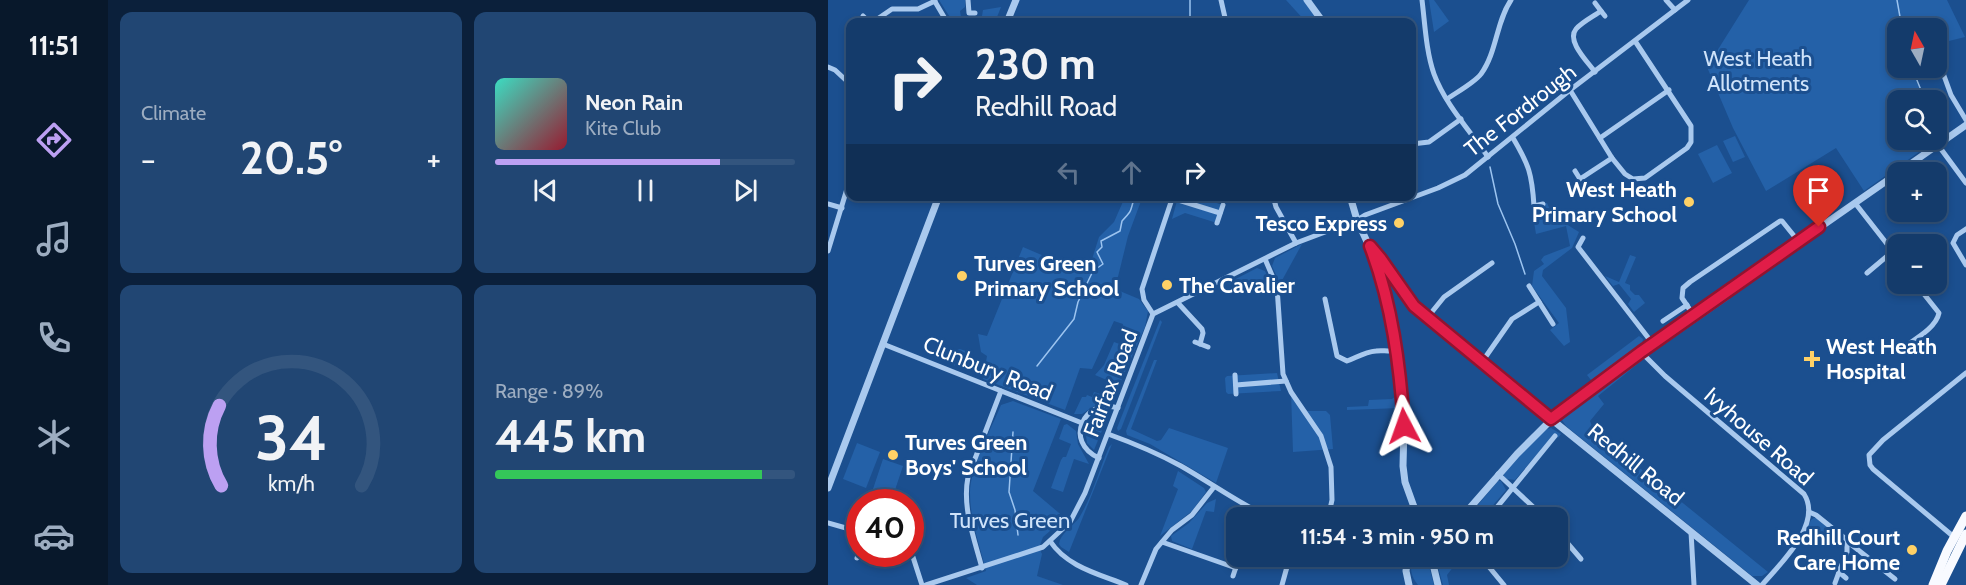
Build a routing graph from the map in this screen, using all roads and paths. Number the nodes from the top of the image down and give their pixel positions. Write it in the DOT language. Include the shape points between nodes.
graph roads {
  1 [pos="934,0"];
  2 [pos="968,0"];
  3 [pos="1016,0"];
  4 [pos="1221,0"];
  5 [pos="1307,0"];
  6 [pos="1422,0"];
  7 [pos="1511,0"];
  8 [pos="1666,0"];
  9 [pos="1688,0"];
  10 [pos="1595,3"];
  11 [pos="1675,10"];
  12 [pos="962,14"];
  13 [pos="863,16"];
  14 [pos="866,18"];
  15 [pos="877,18"];
  16 [pos="945,18"];
  17 [pos="1009,18"];
  18 [pos="1225,18"];
  19 [pos="1320,18"];
  20 [pos="1635,41"];
  21 [pos="828,67"];
  22 [pos="1595,72"];
  23 [pos="1945,78"];
  24 [pos="846,80"];
  25 [pos="1570,90"];
  26 [pos="1669,90"];
  27 [pos="1447,99"];
  28 [pos="1461,119"];
  29 [pos="1966,120"];
  30 [pos="1966,125"];
  31 [pos="1513,138"];
  32 [pos="1600,138"];
  33 [pos="1947,139"];
  34 [pos="1416,144"];
  35 [pos="1931,150"];
  36 [pos="1942,150"];
  37 [pos="1488,157"];
  38 [pos="1612,158"];
  39 [pos="1914,162"];
  40 [pos="1575,171"];
  41 [pos="1887,181"];
  42 [pos="1966,183"];
  43 [pos="846,194"];
  44 [pos="1416,195"];
  45 [pos="937,201"];
  46 [pos="1172,201"];
  47 [pos="1185,201"];
  48 [pos="1274,201"];
  49 [pos="1351,201"];
  50 [pos="1401,201"];
  51 [pos="1856,203"];
  52 [pos="828,204"];
  53 [pos="1543,204"];
  54 [pos="1223,205"];
  55 [pos="842,208"];
  56 [pos="1220,213"];
  57 [pos="1357,220"];
  58 [pos="1217,224"];
  59 [pos="1966,229"];
  60 [pos="1583,238"];
  61 [pos="1799,242"];
  62 [pos="1296,243"];
  63 [pos="1887,245"];
  64 [pos="1370,246"];
  65 [pos="828,251"];
  66 [pos="1887,256"];
  67 [pos="1265,259"];
  68 [pos="1492,263"];
  69 [pos="1966,265"];
  70 [pos="1389,272"];
  71 [pos="1867,273"];
  72 [pos="1379,276"];
  73 [pos="1530,286"];
  74 [pos="1924,294"];
  75 [pos="1325,299"];
  76 [pos="1539,302"];
  77 [pos="1178,303"];
  78 [pos="1687,305"];
  79 [pos="1153,314"];
  80 [pos="1694,316"];
  81 [pos="1426,318"];
  82 [pos="1663,321"];
  83 [pos="1553,324"];
  84 [pos="1907,334"];
  85 [pos="1912,341"];
  86 [pos="883,344"];
  87 [pos="1653,344"];
  88 [pos="1208,346"];
  89 [pos="1904,347"];
  90 [pos="1396,350"];
  91 [pos="1641,352"];
  92 [pos="1350,361"];
  93 [pos="1482,362"];
  94 [pos="1356,366"];
  95 [pos="1966,373"];
  96 [pos="1235,375"];
  97 [pos="1286,381"];
  98 [pos="1236,385"];
  99 [pos="1001,391"];
  100 [pos="1236,394"];
  101 [pos="1118,408"];
  102 [pos="1551,419"];
  103 [pos="1082,423"];
  104 [pos="1108,434"];
  105 [pos="1555,436"];
  106 [pos="1099,458"];
  107 [pos="1498,474"];
  108 [pos="1214,487"];
  109 [pos="828,488"];
  110 [pos="1512,489"];
  111 [pos="1246,507"];
  112 [pos="1330,507"];
  113 [pos="1414,507"];
  114 [pos="1470,507"];
  115 [pos="1497,507"];
  116 [pos="1531,507"];
  117 [pos="1809,512"];
  118 [pos="1966,516"];
  119 [pos="828,522"];
  120 [pos="846,528"];
  121 [pos="1691,532"];
  122 [pos="1966,534"];
  123 [pos="1954,537"];
  124 [pos="1050,542"];
  125 [pos="1162,542"];
  126 [pos="1848,542"];
  127 [pos="1568,544"];
  128 [pos="1581,559"];
  129 [pos="917,567"];
  130 [pos="1287,567"];
  131 [pos="1408,567"];
  132 [pos="1435,567"];
  133 [pos="1489,567"];
  134 [pos="982,568"];
  135 [pos="1236,568"];
  136 [pos="1839,573"];
  137 [pos="1233,576"];
  138 [pos="1846,578"];
  139 [pos="1895,579"];
  140 [pos="1834,583"];
  141 [pos="1438,584"];
  142 [pos="924,585"];
  143 [pos="1126,585"];
  144 [pos="1141,585"];
  145 [pos="1282,585"];
  146 [pos="1409,585"];
  147 [pos="1504,585"];
  148 [pos="1694,585"];
  149 [pos="1757,585"];
  150 [pos="1762,585"];
  151 [pos="1933,585"];
  152 [pos="1941,585"];
  1 -- 15 [label="street" via="918,9 892,9"];
  1 -- 16 [label="street"];
  2 -- 12 [label="street" via="972,13"];
  3 -- 17 [label="street"];
  4 -- 18 [label="street"];
  5 -- 19 [label="street"];
  6 -- 27 [label="street" via="1432,67"];
  7 -- 27 [label="street" via="1481,74"];
  8 -- 11 [label="street"];
  9 -- 11 [label="street, The Fordrough"];
  10 -- 22 [label="street" via="1603,14 1576,29 1573,35"];
  11 -- 20 [label="street, The Fordrough"];
  13 -- 14 [label="street"];
  20 -- 22 [label="street, The Fordrough"];
  20 -- 26 [label="street"];
  21 -- 24 [label="street"];
  22 -- 25 [label="street, The Fordrough"];
  23 -- 29 [label="street"];
  25 -- 31 [label="street, The Fordrough"];
  25 -- 32 [label="street"];
  26 -- 32 [label="street"];
  26 -- 38 [label="street" via="1691,126 1687,148 1639,179 1625,174"];
  27 -- 28 [label="street"];
  28 -- 34 [label="street" via="1429,142"];
  28 -- 37 [label="street"];
  30 -- 33 [label="street"];
  31 -- 37 [label="street, The Fordrough"];
  31 -- 53 [label="street" via="1533,178 1534,206"];
  32 -- 38 [label="street"];
  35 -- 39 [label="street"];
  36 -- 42 [label="street"];
  37 -- 44 [label="street, The Fordrough" via="1465,175"];
  38 -- 40 [label="street" via="1580,180"];
  41 -- 51 [label="street"];
  43 -- 55 [label="street"];
  45 -- 86 [label="street"];
  46 -- 79 [label="street" via="1142,289"];
  47 -- 56 [label="street"];
  48 -- 62 [label="street"];
  49 -- 57 [label="street, Redhill Road"];
  50 -- 57 [label="street, The Fordrough"];
  51 -- 61 [label="street"];
  51 -- 63 [label="street"];
  52 -- 55 [label="street"];
  54 -- 56 [label="street"];
  55 -- 65 [label="street"];
  56 -- 58 [label="street"];
  57 -- 62 [label="street, Fairfax Road"];
  57 -- 64 [label="street, Redhill Road"];
  59 -- 69 [label="street" via="1953,243"];
  60 -- 87 [label="street" via="1578,247"];
  61 -- 78 [label="street" via="1780,221 1683,288 1682,298"];
  61 -- 80 [label="street"];
  62 -- 67 [label="street, Fairfax Road"];
  64 -- 70 [label="street, Redhill Road"];
  64 -- 72 [label="street"];
  66 -- 71 [label="street"];
  67 -- 77 [label="street, Fairfax Road"];
  67 -- 97 [label="street" via="1277,287"];
  68 -- 81 [label="street" via="1444,297"];
  70 -- 72 [label="street"];
  70 -- 81 [label="street, Redhill Road"];
  72 -- 90 [label="street"];
  73 -- 76 [label="street"];
  74 -- 85 [label="street" via="1938,317"];
  75 -- 92 [label="street" via="1337,356"];
  76 -- 83 [label="street"];
  76 -- 93 [label="street" via="1512,319"];
  77 -- 79 [label="street, Fairfax Road"];
  77 -- 88 [label="street" via="1202,329 1198,343"];
  78 -- 80 [label="street"];
  78 -- 82 [label="street"];
  79 -- 101 [label="street, Fairfax Road"];
  80 -- 87 [label="street"];
  81 -- 93 [label="street, Redhill Road"];
  84 -- 85 [label="street"];
  85 -- 89 [label="street"];
  86 -- 99 [label="street, Clunbury Road"];
  86 -- 109 [label="street"];
  87 -- 91 [label="street"];
  90 -- 92 [label="street" via="1375,351"];
  90 -- 113 [label="street" via="1403,466"];
  91 -- 102 [label="street"];
  91 -- 117 [label="street, Ivyhouse Road" via="1804,494"];
  92 -- 94 [label="street"];
  93 -- 102 [label="street, Redhill Road"];
  95 -- 123 [label="street" via="1869,455 1873,469"];
  96 -- 98 [label="street"];
  97 -- 98 [label="street"];
  97 -- 112 [label="street" via="1327,449"];
  98 -- 100 [label="street"];
  99 -- 103 [label="street, Clunbury Road"];
  99 -- 134 [label="street" via="965,489"];
  101 -- 103 [label="street" via="1092,411"];
  101 -- 104 [label="street, Fairfax Road"];
  102 -- 107 [label="street"];
  102 -- 121 [label="street, Redhill Road"];
  103 -- 106 [label="street" via="1082,446"];
  104 -- 106 [label="street, Fairfax Road"];
  104 -- 108 [label="street" via="1181,466"];
  105 -- 110 [label="street"];
  106 -- 124 [label="street, Fairfax Road" via="1070,522"];
  107 -- 110 [label="street"];
  107 -- 114 [label="street"];
  108 -- 111 [label="street"];
  108 -- 125 [label="street" via="1192,515"];
  110 -- 115 [label="street"];
  110 -- 116 [label="street"];
  117 -- 126 [label="street"];
  117 -- 150 [label="street, Ivyhouse Road" via="1795,546"];
  118 -- 123 [label="highway"];
  119 -- 120 [label="street"];
  121 -- 148 [label="street"];
  121 -- 149 [label="street, Redhill Road"];
  122 -- 152 [label="highway"];
  123 -- 151 [label="highway"];
  124 -- 134 [label="street, Fairfax Road"];
  124 -- 143 [label="street" via="1070,562"];
  125 -- 135 [label="street"];
  125 -- 144 [label="street"];
  126 -- 136 [label="street"];
  126 -- 139 [label="street"];
  127 -- 128 [label="street"];
  129 -- 142 [label="street"];
  130 -- 145 [label="street"];
  131 -- 146 [label="street"];
  132 -- 141 [label="street"];
  133 -- 147 [label="street"];
  134 -- 142 [label="street, Fairfax Road"];
  135 -- 137 [label="street"];
  136 -- 138 [label="street"];
  136 -- 140 [label="street"];
}
